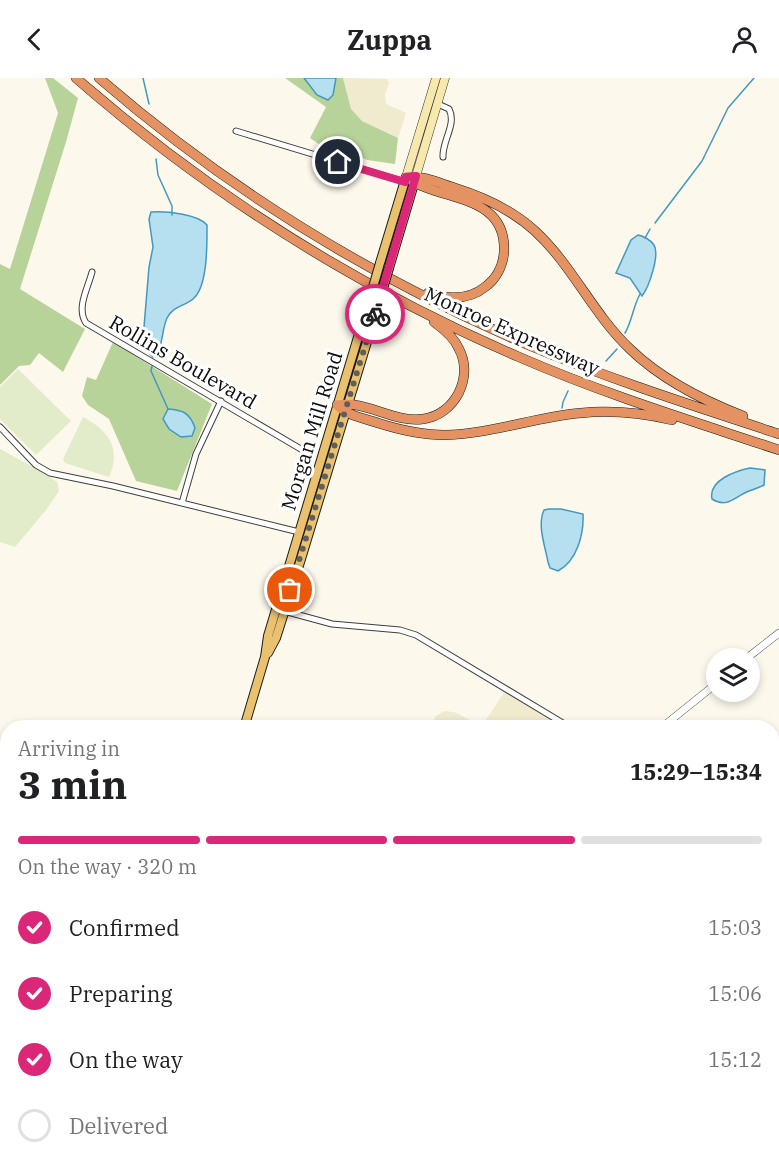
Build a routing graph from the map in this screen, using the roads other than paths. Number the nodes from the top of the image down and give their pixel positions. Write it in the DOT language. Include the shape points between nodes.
graph roads {
  1 [pos="76,78"];
  2 [pos="99,78"];
  3 [pos="436,78"];
  4 [pos="446,78"];
  5 [pos="438,104"];
  6 [pos="236,131"];
  7 [pos="443,157"];
  8 [pos="410,180"];
  9 [pos="92,272"];
  10 [pos="395,280"];
  11 [pos="402,301"];
  12 [pos="221,401"];
  13 [pos="337,405"];
  14 [pos="347,408"];
  15 [pos="0,427"];
  16 [pos="779,433"];
  17 [pos="729,434"];
  18 [pos="779,450"];
  19 [pos="311,455"];
  20 [pos="182,503"];
  21 [pos="299,532"];
  22 [pos="280,610"];
  23 [pos="779,633"];
  24 [pos="760,648"];
  25 [pos="706,692"];
  26 [pos="246,720"];
  27 [pos="558,720"];
  28 [pos="671,720"];
  1 -- 11 [label="highway, Monroe Expressway" via="233,200"];
  2 -- 10 [label="highway, Monroe Expressway" via="242,188"];
  3 -- 8 [label="main road, Morgan Mill Road"];
  4 -- 5 [label="main road, Morgan Mill Road"];
  5 -- 7 [label="street" via="452,115"];
  5 -- 8 [label="main road, Morgan Mill Road"];
  6 -- 8 [label="street"];
  8 -- 10 [label="highway" via="483,208 500,231 503,257 498,273 488,285 465,297 439,296"];
  8 -- 13 [label="main road, Morgan Mill Road, bridge"];
  8 -- 14 [label="main road, Morgan Mill Road, bridge" via="389,268"];
  8 -- 16 [label="highway" via="481,197 519,218 543,240 609,327 643,361 697,397"];
  9 -- 12 [label="street, Rollins Boulevard" via="82,307 86,323"];
  10 -- 16 [label="highway, Monroe Expressway" via="496,331 556,356"];
  11 -- 14 [label="highway" via="441,327 456,343 464,364 459,393 443,411 421,420"];
  11 -- 17 [label="highway, Monroe Expressway" via="550,370"];
  12 -- 19 [label="street, Rollins Boulevard"];
  12 -- 20 [label="street" via="196,454"];
  13 -- 14 [label="highway"];
  13 -- 21 [label="main road, Morgan Mill Road"];
  14 -- 17 [label="highway" via="404,430 436,435 603,412 657,417"];
  14 -- 22 [label="main road, Morgan Mill Road"];
  15 -- 20 [label="street" via="45,471"];
  17 -- 18 [label="highway, Monroe Expressway"];
  20 -- 21 [label="street"];
  21 -- 22 [label="main road, Morgan Mill Road"];
  22 -- 26 [label="main road, Morgan Mill Road" via="276,638 265,657"];
  22 -- 27 [label="street" via="332,624 400,630 421,637"];
  23 -- 24 [label="street"];
  25 -- 28 [label="street"];
}
